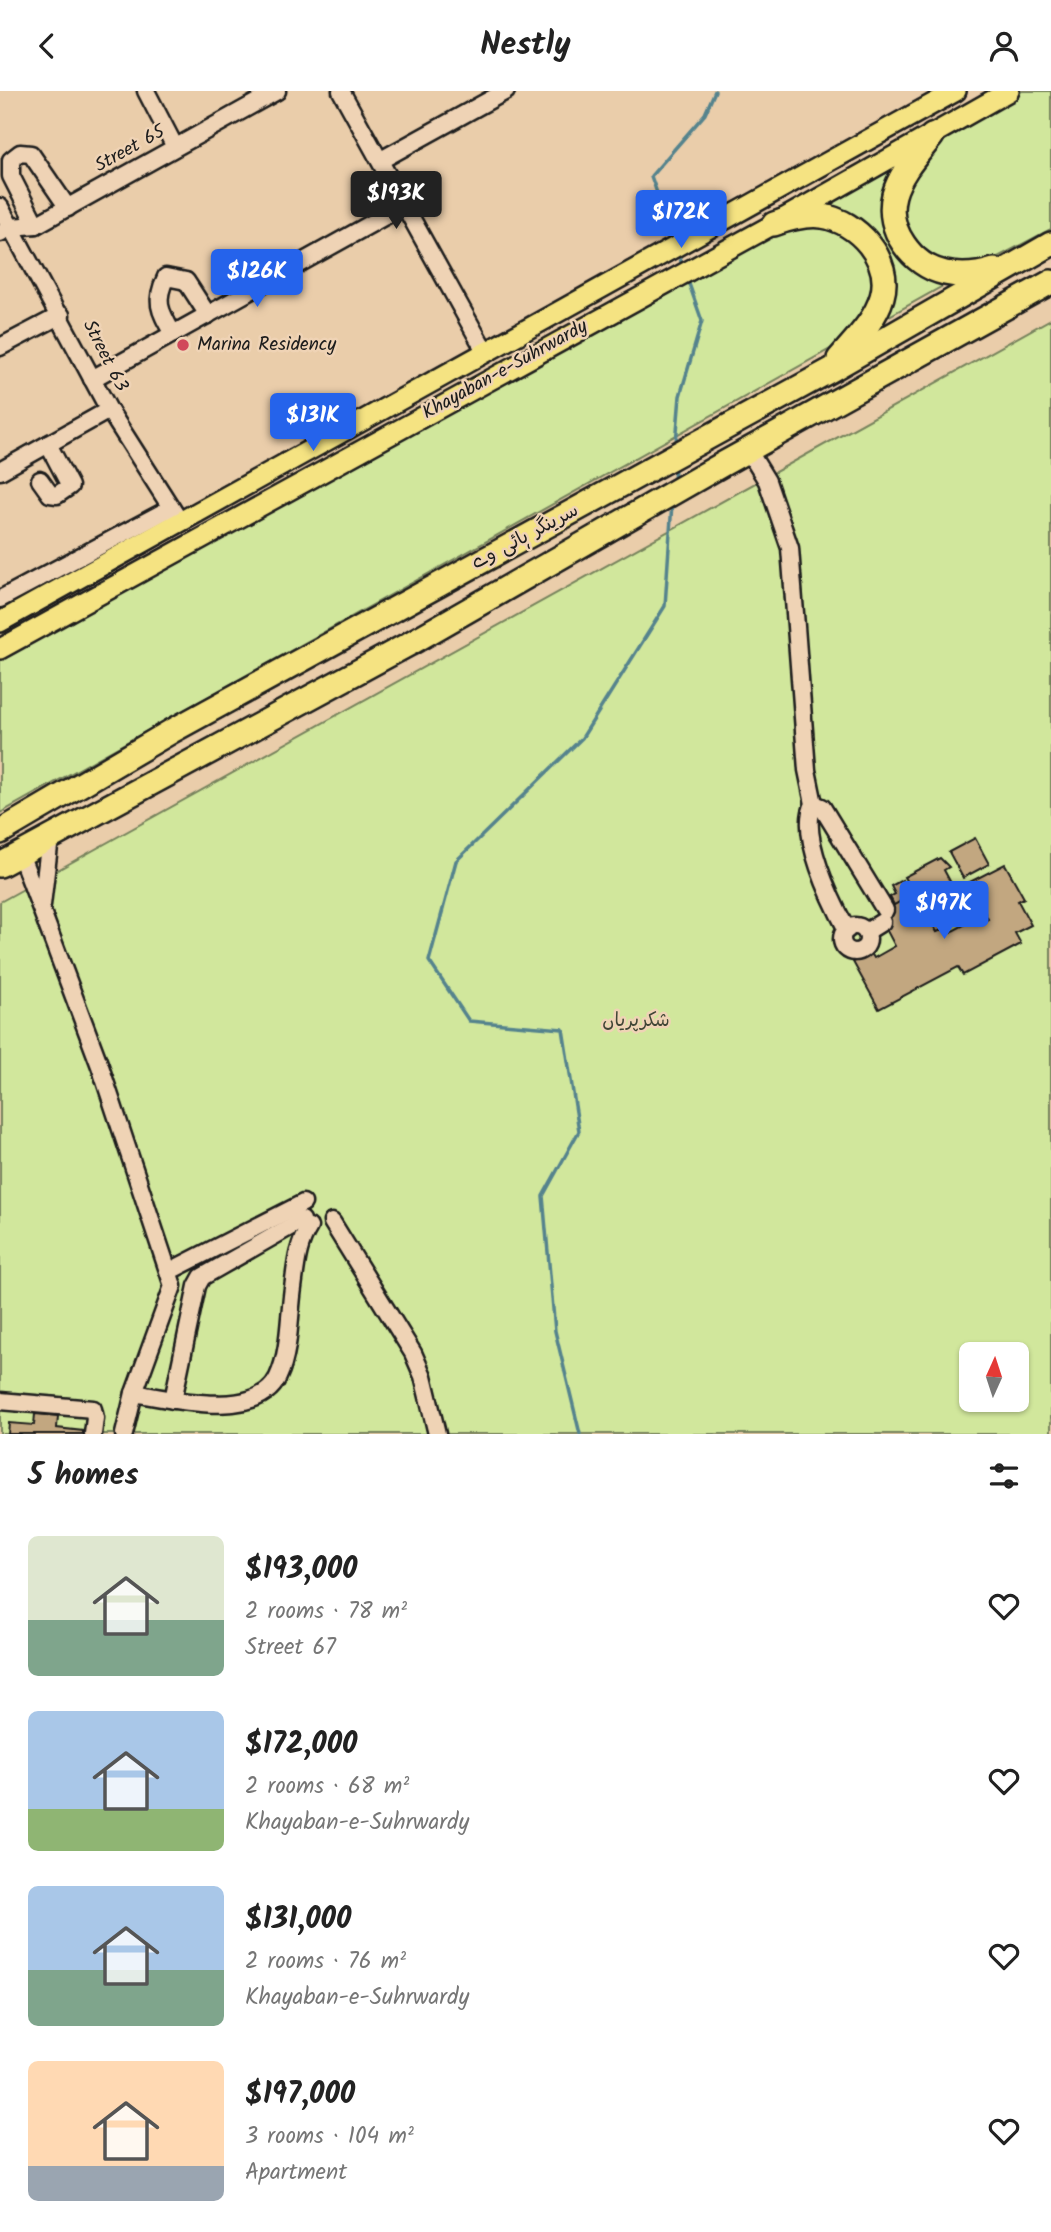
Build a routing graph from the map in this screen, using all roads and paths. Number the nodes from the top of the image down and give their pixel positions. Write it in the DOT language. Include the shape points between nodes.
graph roads {
  1 [pos="146,91"];
  2 [pos="277,91"];
  3 [pos="341,91"];
  4 [pos="506,91"];
  5 [pos="956,91"];
  6 [pos="1009,91"];
  7 [pos="932,136"];
  8 [pos="175,147"];
  9 [pos="381,160"];
  10 [pos="403,206"];
  11 [pos="0,207"];
  12 [pos="68,208"];
  13 [pos="774,224"];
  14 [pos="36,225"];
  15 [pos="6,230"];
  16 [pos="1051,244"];
  17 [pos="1011,266"];
  18 [pos="622,277"];
  19 [pos="1051,282"];
  20 [pos="627,303"];
  21 [pos="61,315"];
  22 [pos="208,315"];
  23 [pos="173,334"];
  24 [pos="0,347"];
  25 [pos="485,351"];
  26 [pos="831,370"];
  27 [pos="92,379"];
  28 [pos="109,410"];
  29 [pos="48,444"];
  30 [pos="748,450"];
  31 [pos="0,471"];
  32 [pos="40,481"];
  33 [pos="580,507"];
  34 [pos="175,514"];
  35 [pos="617,526"];
  36 [pos="0,599"];
  37 [pos="0,622"];
  38 [pos="0,649"];
  39 [pos="172,731"];
  40 [pos="167,776"];
  41 [pos="814,804"];
  42 [pos="0,832"];
  43 [pos="50,838"];
  44 [pos="20,853"];
  45 [pos="0,865"];
  46 [pos="41,909"];
  47 [pos="847,930"];
  48 [pos="866,932"];
  49 [pos="303,1203"];
  50 [pos="332,1222"];
  51 [pos="170,1271"];
  52 [pos="134,1393"];
  53 [pos="173,1400"];
  54 [pos="0,1401"];
  55 [pos="93,1434"];
  56 [pos="124,1434"];
  57 [pos="437,1434"];
  1 -- 8 [label="street"];
  2 -- 8 [label="street, Street 65"];
  3 -- 9 [label="street"];
  4 -- 9 [label="street"];
  5 -- 18 [label="main road, Khayaban-e-Suhrwardy"];
  6 -- 7 [label="main road, Khayaban-e-Suhrwardy"];
  7 -- 13 [label="main road, Khayaban-e-Suhrwardy"];
  7 -- 17 [label="highway" via="896,187 892,212 897,233 924,265 944,273 982,274"];
  8 -- 12 [label="street, Street 65"];
  9 -- 10 [label="street"];
  10 -- 22 [label="street"];
  10 -- 25 [label="street"];
  11 -- 15 [label="street, Street 63"];
  12 -- 14 [label="street, Street 65"];
  12 -- 14 [label="street" via="42,166 31,154 20,153 11,160 12,176"];
  13 -- 20 [label="main road, Khayaban-e-Suhrwardy"];
  13 -- 26 [label="highway" via="806,215 839,221 866,240 882,269 884,286 874,316"];
  14 -- 15 [label="street, Street 65"];
  15 -- 21 [label="street, Street 63"];
  16 -- 17 [label="highway, سرینگر ہائی وے"];
  17 -- 26 [label="highway, سرینگر ہائی وے"];
  18 -- 20 [label="main road"];
  18 -- 25 [label="main road, Khayaban-e-Suhrwardy"];
  19 -- 30 [label="highway, سرینگر ہائی وے"];
  20 -- 38 [label="main road, Khayaban-e-Suhrwardy"];
  21 -- 24 [label="street"];
  21 -- 27 [label="street, Street 63"];
  22 -- 23 [label="street"];
  22 -- 23 [label="street" via="186,281 166,277 157,307"];
  23 -- 27 [label="street"];
  25 -- 34 [label="main road, Khayaban-e-Suhrwardy"];
  26 -- 33 [label="highway, سرینگر ہائی وے"];
  27 -- 28 [label="street, Street 63"];
  28 -- 29 [label="street"];
  28 -- 34 [label="street, Street 63"];
  29 -- 31 [label="street"];
  29 -- 32 [label="street" via="70,486 57,495"];
  30 -- 35 [label="highway, سرینگر ہائی وے"];
  30 -- 41 [label="street" via="767,481 790,548 807,770"];
  33 -- 35 [label="highway" via="547,534 397,617 395,632 410,634 584,537"];
  33 -- 39 [label="highway, سرینگر ہائی وے"];
  34 -- 36 [label="street"];
  34 -- 37 [label="main road, Khayaban-e-Suhrwardy"];
  35 -- 40 [label="highway, سرینگر ہائی وے"];
  39 -- 40 [label="highway" via="213,719 363,637 376,643 374,655 195,753"];
  39 -- 42 [label="highway, سرینگر ہائی وے"];
  40 -- 43 [label="highway, سرینگر ہائی وے"];
  41 -- 47 [label="street" via="809,814 819,866"];
  41 -- 48 [label="street" via="822,807 883,916"];
  43 -- 44 [label="highway, سرینگر ہائی وے"];
  43 -- 46 [label="street"];
  44 -- 45 [label="highway, سرینگر ہائی وے"];
  44 -- 46 [label="street"];
  46 -- 51 [label="street"];
  47 -- 48 [label="street" via="856,926"];
  47 -- 48 [label="street" via="844,944 854,952 865,947"];
  49 -- 51 [label="street"];
  50 -- 57 [label="street" via="413,1353"];
  51 -- 52 [label="street" via="170,1300"];
  52 -- 53 [label="street"];
  52 -- 56 [label="street"];
  53 -- 53 [label="street" via="206,1405 244,1401 271,1389 281,1369 305,1223 202,1277"];
  54 -- 55 [label="street" via="93,1409"];
}
